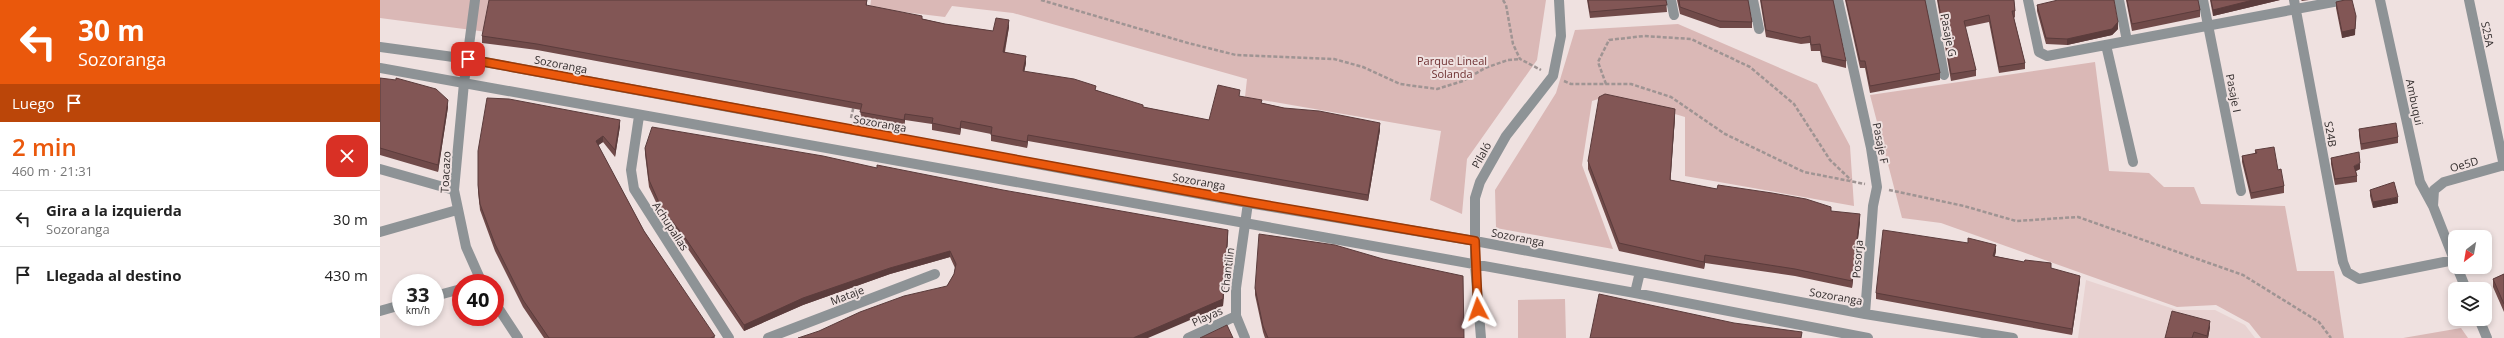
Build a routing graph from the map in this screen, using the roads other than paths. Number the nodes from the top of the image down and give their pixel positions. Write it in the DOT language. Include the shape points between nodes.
graph roads {
  1 [pos="475,0"];
  2 [pos="1559,0"];
  3 [pos="1671,0"];
  4 [pos="1753,0"];
  5 [pos="1838,0"];
  6 [pos="1930,0"];
  7 [pos="2028,0"];
  8 [pos="2119,0"];
  9 [pos="2203,0"];
  10 [pos="2344,0"];
  11 [pos="2380,0"];
  12 [pos="2469,0"];
  13 [pos="2295,5"];
  14 [pos="1674,14"];
  15 [pos="2208,26"];
  16 [pos="1759,29"];
  17 [pos="2127,41"];
  18 [pos="2106,45"];
  19 [pos="380,47"];
  20 [pos="468,59"];
  21 [pos="380,68"];
  22 [pos="1944,75"];
  23 [pos="464,83"];
  24 [pos="639,116"];
  25 [pos="2133,162"];
  26 [pos="2504,166"];
  27 [pos="380,169"];
  28 [pos="454,190"];
  29 [pos="2434,190"];
  30 [pos="2241,191"];
  31 [pos="1248,202"];
  32 [pos="1873,206"];
  33 [pos="2433,206"];
  34 [pos="456,210"];
  35 [pos="1245,223"];
  36 [pos="380,232"];
  37 [pos="1475,241"];
  38 [pos="2448,245"];
  39 [pos="2448,264"];
  40 [pos="1475,265"];
  41 [pos="1640,272"];
  42 [pos="478,274"];
  43 [pos="935,274"];
  44 [pos="1635,293"];
  45 [pos="392,308"];
  46 [pos="380,311"];
  47 [pos="1865,314"];
  48 [pos="1236,316"];
  49 [pos="504,317"];
  50 [pos="2482,326"];
  51 [pos="1854,337"];
  52 [pos="518,338"];
  53 [pos="729,338"];
  54 [pos="768,338"];
  55 [pos="1188,338"];
  56 [pos="1245,338"];
  57 [pos="1481,338"];
  58 [pos="1868,338"];
  59 [pos="2013,338"];
  60 [pos="2487,338"];
  1 -- 20 [label="street, Toacazo"];
  2 -- 37 [label="street, Pilaló" via="1561,36 1553,76 1506,136 1480,182 1475,198"];
  3 -- 14 [label="street"];
  4 -- 16 [label="street"];
  5 -- 32 [label="street, Pasaje F" via="1871,148 1877,187"];
  6 -- 22 [label="street, Pasaje G"];
  7 -- 18 [label="street" via="2039,52 2047,56"];
  8 -- 17 [label="street"];
  9 -- 15 [label="street, Pasaje I"];
  10 -- 13 [label="street"];
  11 -- 33 [label="street, Ambuqui" via="2420,182"];
  12 -- 26 [label="street, S25A"];
  13 -- 15 [label="street"];
  13 -- 39 [label="street, S24B" via="2346,272 2359,279"];
  15 -- 17 [label="street"];
  15 -- 30 [label="street, Pasaje I"];
  17 -- 18 [label="street"];
  18 -- 25 [label="street"];
  19 -- 20 [label="street, Sozoranga"];
  20 -- 23 [label="street, Toacazo"];
  20 -- 31 [label="street, Sozoranga"];
  21 -- 23 [label="street"];
  23 -- 24 [label="street"];
  23 -- 28 [label="street, Toacazo"];
  24 -- 35 [label="street"];
  24 -- 53 [label="street, Achupallas" via="631,170 634,189"];
  26 -- 29 [label="street, Oe5D" via="2444,182"];
  27 -- 28 [label="street"];
  28 -- 34 [label="street, Toacazo"];
  29 -- 33 [label="street, Ambuqui"];
  31 -- 35 [label="street, Chantilin"];
  31 -- 37 [label="street, Sozoranga"];
  32 -- 47 [label="street, Posorja"];
  33 -- 38 [label="street, Ambuqui"];
  34 -- 36 [label="street"];
  34 -- 42 [label="street, Toacazo" via="466,248"];
  35 -- 40 [label="street"];
  35 -- 48 [label="street, Chantilin" via="1236,288"];
  37 -- 40 [label="street, Pilaló"];
  37 -- 41 [label="street, Sozoranga"];
  40 -- 44 [label="street"];
  40 -- 57 [label="street, Pilaló"];
  41 -- 44 [label="street"];
  41 -- 47 [label="street, Sozoranga"];
  43 -- 54 [label="street, Mataje"];
  44 -- 51 [label="street"];
  45 -- 46 [label="street"];
  47 -- 59 [label="street, Sozoranga"];
  48 -- 55 [label="street, Playas"];
  48 -- 56 [label="street, Chantilin"];
  49 -- 52 [label="street"];
  50 -- 60 [label="street"];
  51 -- 58 [label="street"];
}
